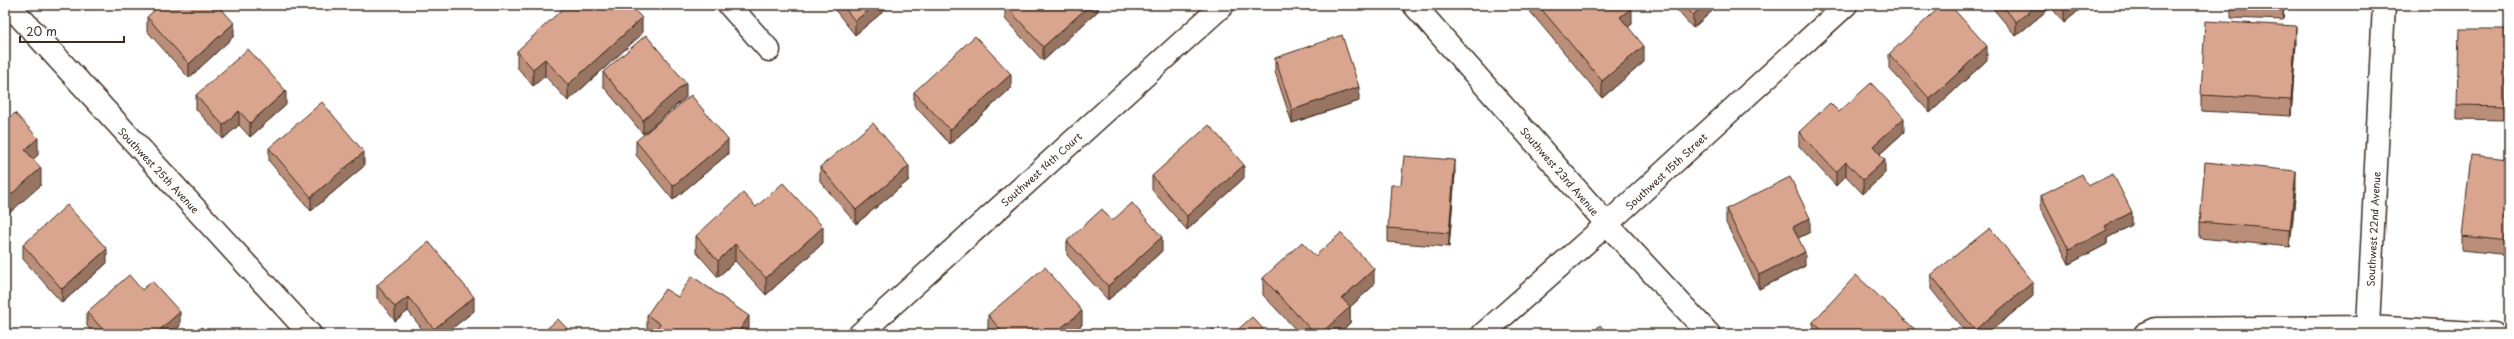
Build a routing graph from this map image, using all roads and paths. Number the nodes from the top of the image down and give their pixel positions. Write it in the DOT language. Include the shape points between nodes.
graph roads {
  1 [pos="9,5"];
  2 [pos="729,5"];
  3 [pos="1223,5"];
  4 [pos="1414,5"];
  5 [pos="1846,5"];
  6 [pos="2384,5"];
  7 [pos="769,50"];
  8 [pos="1607,224"];
  9 [pos="2368,327"];
  10 [pos="310,334"];
  11 [pos="860,334"];
  12 [pos="1483,334"];
  13 [pos="1709,334"];
  14 [pos="2145,334"];
  15 [pos="2494,334"];
  1 -- 10 [label="street, Southwest 25th Avenue"];
  2 -- 7 [label="street"];
  3 -- 11 [label="street, Southwest 14th Court"];
  4 -- 8 [label="street, Southwest 23rd Avenue"];
  5 -- 8 [label="street, Southwest 15th Street"];
  6 -- 9 [label="street, Southwest 22nd Avenue"];
  8 -- 12 [label="street, Southwest 15th Street"];
  8 -- 13 [label="street, Southwest 23rd Avenue"];
  9 -- 14 [label="street" via="2156,329"];
  9 -- 15 [label="street"];
}
